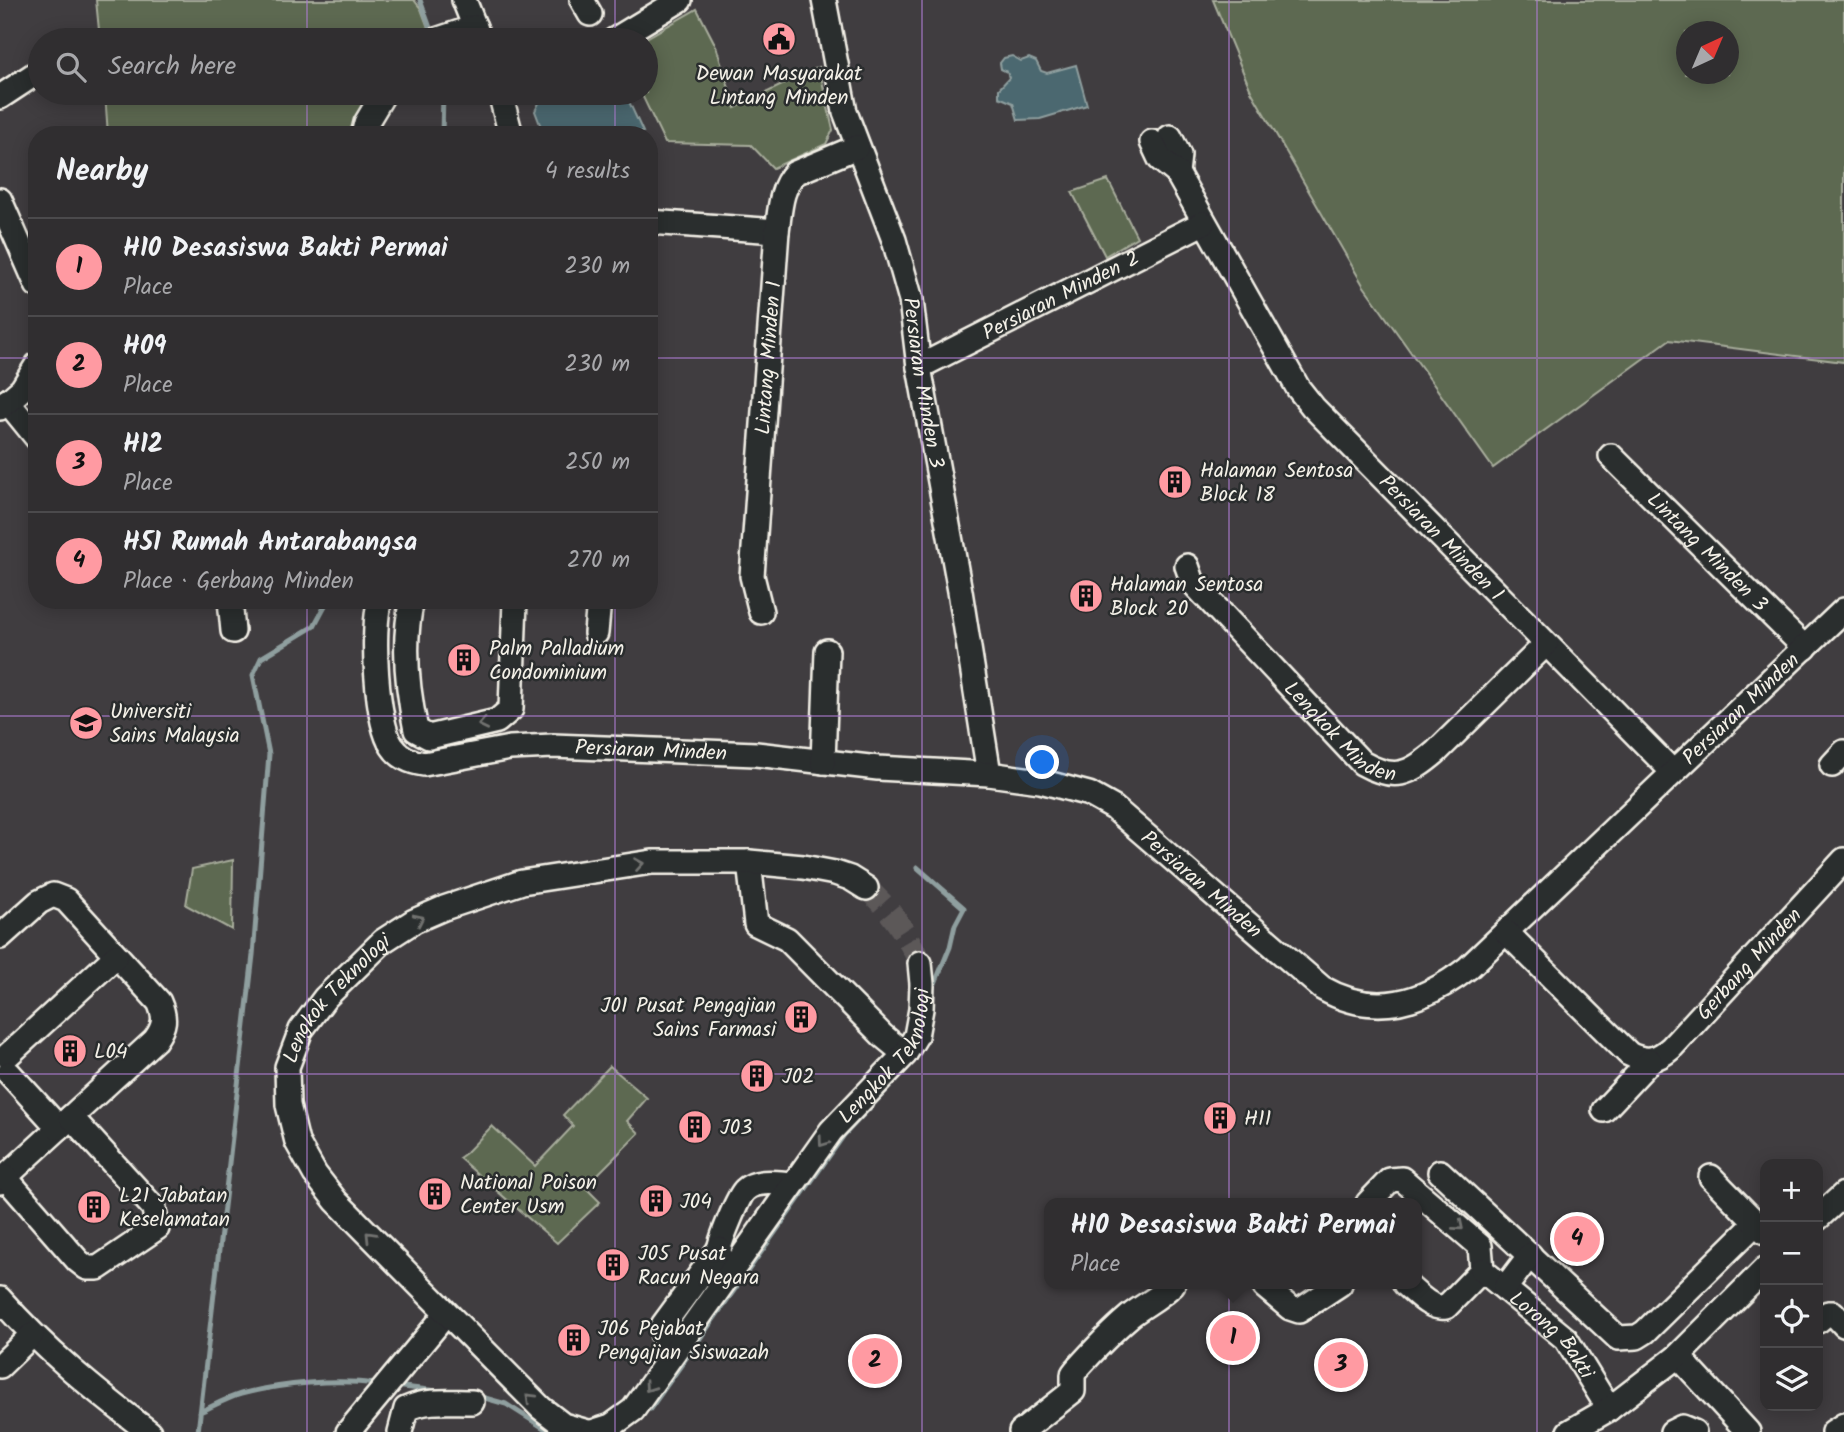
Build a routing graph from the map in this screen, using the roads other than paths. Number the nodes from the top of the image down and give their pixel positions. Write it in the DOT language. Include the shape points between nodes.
graph roads {
  1 [pos="464,0"];
  2 [pos="680,0"];
  3 [pos="824,0"];
  4 [pos="470,28"];
  5 [pos="634,28"];
  6 [pos="28,79"];
  7 [pos="0,97"];
  8 [pos="377,105"];
  9 [pos="503,105"];
  10 [pos="365,126"];
  11 [pos="509,126"];
  12 [pos="1161,139"];
  13 [pos="857,147"];
  14 [pos="0,200"];
  15 [pos="658,223"];
  16 [pos="1203,223"];
  17 [pos="777,231"];
  18 [pos="28,264"];
  19 [pos="919,367"];
  20 [pos="28,379"];
  21 [pos="4,405"];
  22 [pos="28,429"];
  23 [pos="1611,456"];
  24 [pos="1187,566"];
  25 [pos="231,609"];
  26 [pos="377,609"];
  27 [pos="411,609"];
  28 [pos="515,609"];
  29 [pos="598,609"];
  30 [pos="1844,610"];
  31 [pos="761,612"];
  32 [pos="233,631"];
  33 [pos="596,633"];
  34 [pos="1546,644"];
  35 [pos="1805,648"];
  36 [pos="827,651"];
  37 [pos="823,762"];
  38 [pos="1673,772"];
  39 [pos="989,774"];
  40 [pos="1844,860"];
  41 [pos="749,862"];
  42 [pos="866,888"];
  43 [pos="1506,932"];
  44 [pos="0,937"];
  45 [pos="116,956"];
  46 [pos="920,963"];
  47 [pos="905,1055"];
  48 [pos="1650,1061"];
  49 [pos="1604,1110"];
  50 [pos="65,1123"];
  51 [pos="1440,1172"];
  52 [pos="1711,1177"];
  53 [pos="3,1180"];
  54 [pos="792,1184"];
  55 [pos="1844,1194"];
  56 [pos="1373,1198"];
  57 [pos="1823,1213"];
  58 [pos="1760,1226"];
  59 [pos="1760,1228"];
  60 [pos="719,1249"];
  61 [pos="1530,1255"];
  62 [pos="730,1270"];
  63 [pos="1482,1270"];
  64 [pos="1760,1274"];
  65 [pos="1168,1289"];
  66 [pos="1267,1289"];
  67 [pos="1332,1289"];
  68 [pos="1411,1289"];
  69 [pos="1505,1289"];
  70 [pos="0,1299"];
  71 [pos="446,1314"];
  72 [pos="1823,1317"];
  73 [pos="1844,1325"];
  74 [pos="32,1335"];
  75 [pos="677,1346"];
  76 [pos="1678,1356"];
  77 [pos="0,1366"];
  78 [pos="381,1392"];
  79 [pos="472,1402"];
  80 [pos="1609,1409"];
  81 [pos="1844,1424"];
  82 [pos="401,1429"];
  83 [pos="149,1432"];
  84 [pos="348,1432"];
  85 [pos="590,1432"];
  86 [pos="1021,1432"];
  87 [pos="1569,1432"];
  88 [pos="1672,1432"];
  89 [pos="1694,1432"];
  90 [pos="1748,1432"];
  91 [pos="1833,1432"];
  1 -- 4 [label="street"];
  2 -- 5 [label="street"];
  3 -- 13 [label="street, Persiaran Minden 3" via="845,112"];
  6 -- 7 [label="street"];
  8 -- 10 [label="street"];
  9 -- 11 [label="street"];
  12 -- 16 [label="street, Persiaran Minden 1" via="1160,159 1177,173"];
  13 -- 17 [label="street, Lintang Minden 1" via="795,173 787,181"];
  13 -- 19 [label="street, Persiaran Minden 3" via="901,259"];
  14 -- 18 [label="street"];
  15 -- 17 [label="street"];
  16 -- 19 [label="street, Persiaran Minden 2"];
  16 -- 34 [label="street, Persiaran Minden 1" via="1298,388"];
  17 -- 31 [label="street, Lintang Minden 1" via="752,576"];
  19 -- 39 [label="street, Persiaran Minden 3"];
  20 -- 21 [label="street"];
  21 -- 22 [label="street"];
  23 -- 35 [label="street, Lintang Minden 3"];
  24 -- 34 [label="street, Lengkok Minden" via="1193,583 1362,762 1393,775 1429,758"];
  25 -- 32 [label="street"];
  26 -- 37 [label="street, Persiaran Minden" via="374,639 384,727 389,743 405,759 424,764 510,748 553,746 756,754"];
  28 -- 27 [label="street, one-way" via="511,709 497,720 429,737 416,730 412,713 406,660"];
  29 -- 33 [label="street"];
  30 -- 35 [label="street, Persiaran Minden"];
  34 -- 38 [label="street, Persiaran Minden 1"];
  35 -- 38 [label="street, Persiaran Minden"];
  36 -- 37 [label="street"];
  37 -- 39 [label="street, Persiaran Minden"];
  38 -- 43 [label="street, Persiaran Minden"];
  39 -- 43 [label="street, Persiaran Minden" via="1058,784 1114,808 1300,971 1348,1000 1397,1002 1435,990 1468,968"];
  40 -- 48 [label="street, Gerbang Minden" via="1671,1048"];
  41 -- 42 [label="street, Lengkok Teknologi" via="835,873"];
  41 -- 47 [label="street" via="756,924 787,939"];
  71 -- 41 [label="street, Lengkok Teknologi, one-way" via="336,1201 297,1142 288,1105 287,1067 301,1030 325,998 383,941 444,908 522,882 652,862"];
  43 -- 48 [label="street" via="1629,1054"];
  44 -- 45 [label="street" via="53,895 66,900"];
  45 -- 50 [label="street" via="159,1002 165,1015 163,1028"];
  45 -- 50 [label="street" via="8,1064"];
  46 -- 47 [label="street, Lengkok Teknologi" via="921,1009 916,1036"];
  47 -- 54 [label="street, Lengkok Teknologi, one-way" via="836,1124"];
  48 -- 49 [label="street, Gerbang Minden"];
  50 -- 53 [label="street"];
  50 -- 53 [label="street" via="155,1208 157,1228 98,1268 87,1268"];
  51 -- 61 [label="street"];
  52 -- 58 [label="street"];
  54 -- 60 [label="street" via="767,1182 746,1189 734,1207"];
  54 -- 62 [label="street, Lengkok Teknologi"];
  55 -- 57 [label="street"];
  56 -- 63 [label="street, one-way" via="1390,1180 1406,1182 1474,1239 1480,1246"];
  59 -- 61 [label="street" via="1645,1332 1628,1339 1609,1332"];
  60 -- 62 [label="street"];
  60 -- 75 [label="street" via="663,1325 663,1337"];
  61 -- 69 [label="street"];
  62 -- 75 [label="street, Lengkok Teknologi"];
  63 -- 68 [label="street" via="1450,1304 1440,1308"];
  63 -- 69 [label="street, Lorong Bakti"];
  64 -- 76 [label="street"];
  65 -- 86 [label="street" via="1114,1330 1073,1374 1073,1391"];
  66 -- 67 [label="street" via="1299,1311"];
  69 -- 80 [label="street, Lorong Bakti" via="1566,1339"];
  70 -- 74 [label="street"];
  71 -- 78 [label="street"];
  85 -- 71 [label="street, Lengkok Teknologi, one-way" via="564,1424 541,1408"];
  72 -- 73 [label="street" via="1833,1313"];
  74 -- 77 [label="street"];
  74 -- 83 [label="street"];
  75 -- 85 [label="street, Lengkok Teknologi, one-way" via="633,1410 611,1426"];
  76 -- 80 [label="street"];
  76 -- 90 [label="street"];
  78 -- 82 [label="street"];
  78 -- 84 [label="street"];
  79 -- 82 [label="street" via="416,1404 406,1409"];
  80 -- 87 [label="street"];
  81 -- 91 [label="street"];
  88 -- 89 [label="street" via="1682,1427"];
}
